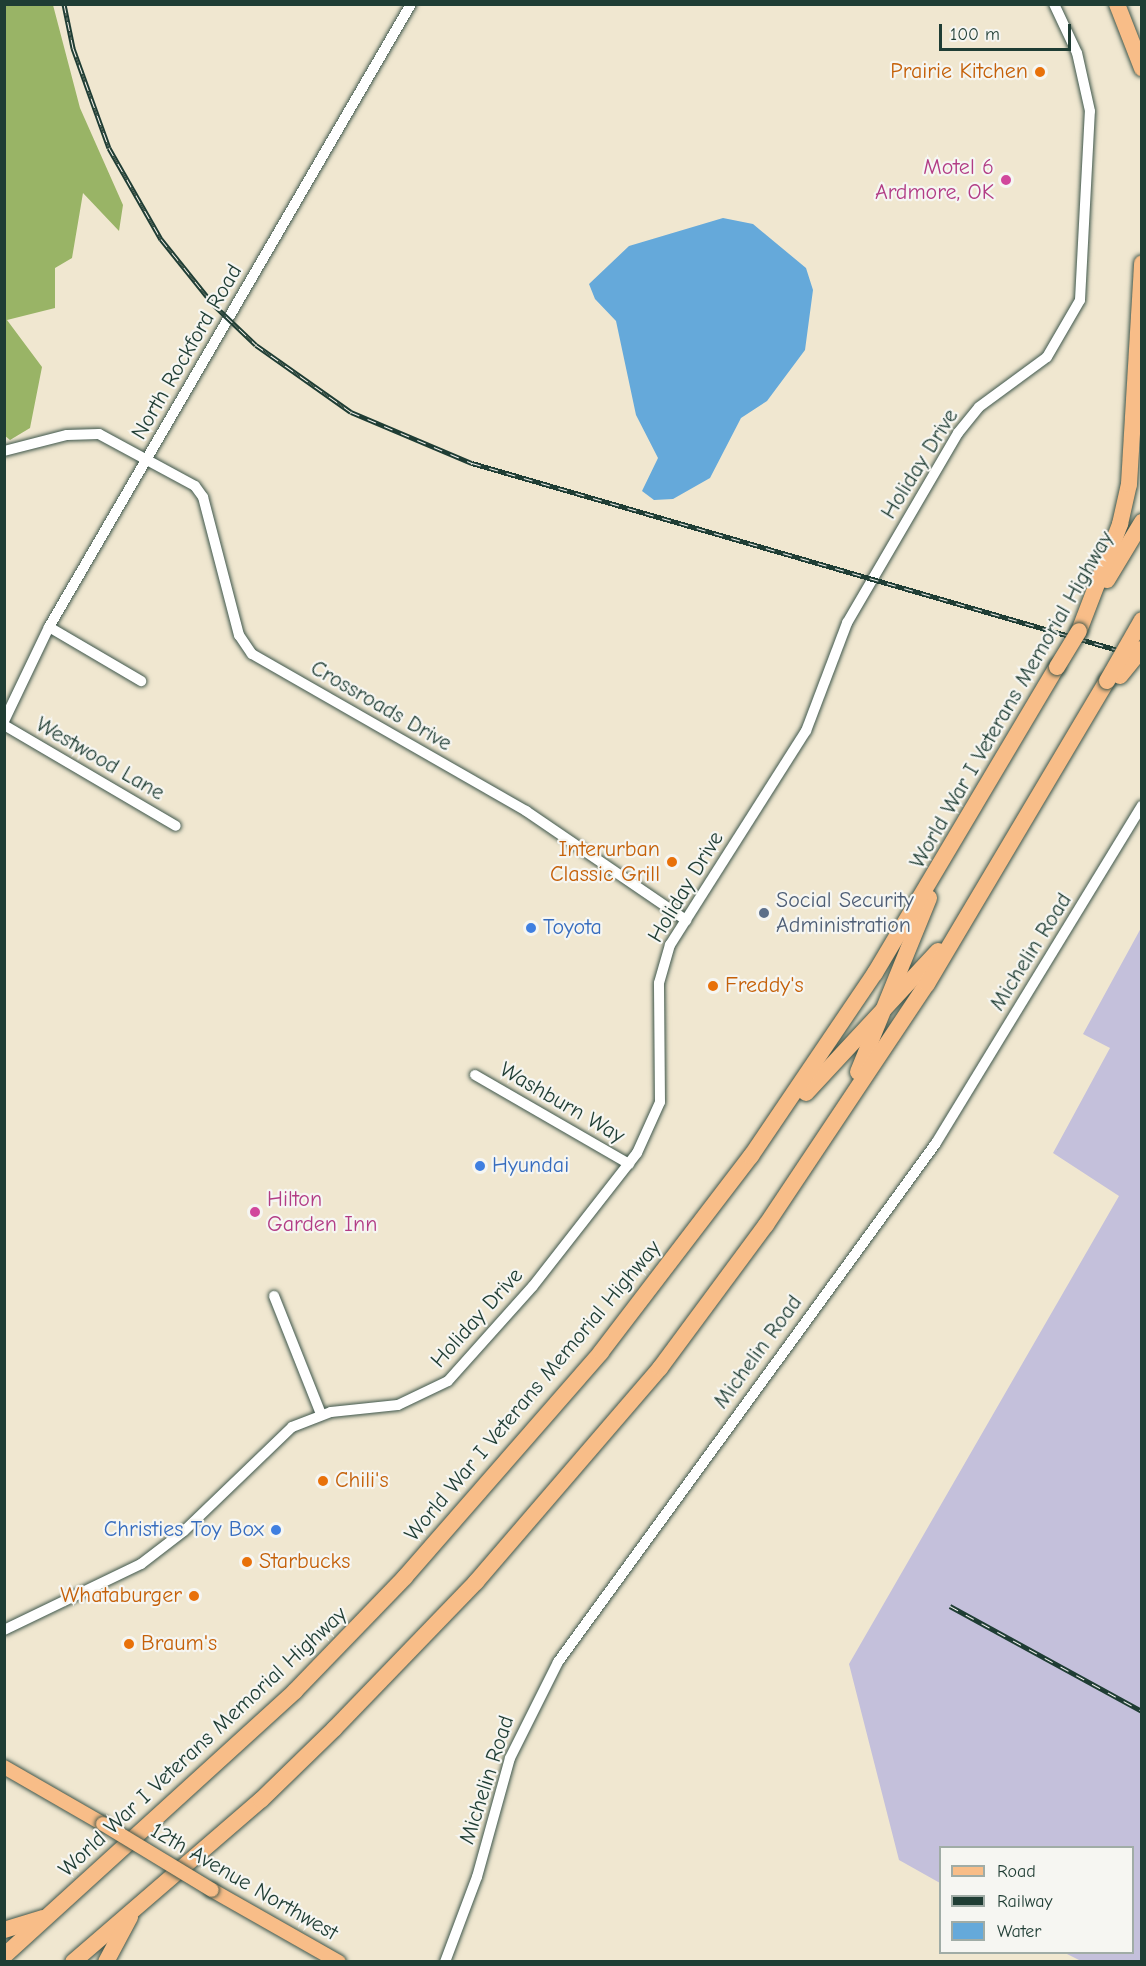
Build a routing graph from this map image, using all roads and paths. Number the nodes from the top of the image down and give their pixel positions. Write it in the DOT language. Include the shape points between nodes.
graph roads {
  1 [pos="411,4"];
  2 [pos="1054,4"];
  3 [pos="1117,4"];
  4 [pos="1142,68"];
  5 [pos="1142,263"];
  6 [pos="4,451"];
  7 [pos="149,458"];
  8 [pos="1142,522"];
  9 [pos="1090,606"];
  10 [pos="1142,621"];
  11 [pos="49,627"];
  12 [pos="1142,649"];
  13 [pos="141,681"];
  14 [pos="1111,682"];
  15 [pos="4,723"];
  16 [pos="1142,806"];
  17 [pos="176,826"];
  18 [pos="937,873"];
  19 [pos="974,910"];
  20 [pos="686,920"];
  21 [pos="890,1003"];
  22 [pos="475,1075"];
  23 [pos="752,1156"];
  24 [pos="629,1164"];
  25 [pos="806,1164"];
  26 [pos="274,1296"];
  27 [pos="321,1414"];
  28 [pos="4,1630"];
  29 [pos="4,1767"];
  30 [pos="138,1903"];
  31 [pos="50,1916"];
  32 [pos="4,1930"];
  33 [pos="452,1941"];
  34 [pos="4,1956"];
  35 [pos="73,1962"];
  36 [pos="106,1962"];
  37 [pos="339,1962"];
  38 [pos="438,1962"];
  39 [pos="444,1962"];
  1 -- 7 [label="street, North Rockford Road"];
  2 -- 20 [label="street, Holiday Drive" via="1084,73 1091,119 1083,286 1075,314 1037,368 990,398 958,433 847,623 806,731"];
  3 -- 4 [label="highway"];
  5 -- 9 [label="highway" via="1129,484 1116,535"];
  6 -- 7 [label="street, Crossroads Drive" via="82,432 116,438"];
  7 -- 11 [label="street, North Rockford Road"];
  7 -- 20 [label="street, Crossroads Drive" via="195,486 202,497 239,635 252,654 526,811"];
  8 -- 9 [label="highway, World War I Veterans Memorial Highway"];
  9 -- 18 [label="highway, World War I Veterans Memorial Highway, bridge"];
  10 -- 14 [label="highway, bridge"];
  11 -- 13 [label="street"];
  11 -- 15 [label="street, North Rockford Road"];
  12 -- 14 [label="highway, bridge"];
  14 -- 19 [label="highway" via="1094,704"];
  15 -- 17 [label="street, Westwood Lane"];
  16 -- 33 [label="street, Michelin Road" via="936,1143 558,1662 510,1758 477,1877"];
  18 -- 21 [label="highway"];
  18 -- 23 [label="highway, World War I Veterans Memorial Highway"];
  19 -- 21 [label="highway"];
  19 -- 25 [label="highway"];
  20 -- 24 [label="street, Holiday Drive" via="659,983 664,1074 658,1112"];
  21 -- 23 [label="highway"];
  21 -- 25 [label="highway"];
  22 -- 24 [label="street, Washburn Way"];
  23 -- 31 [label="highway, World War I Veterans Memorial Highway" via="601,1352 405,1577 295,1691"];
  24 -- 27 [label="street, Holiday Drive" via="448,1381 398,1404"];
  25 -- 30 [label="highway" via="660,1368 476,1582 261,1800"];
  26 -- 27 [label="street"];
  27 -- 28 [label="street, Holiday Drive" via="280,1435 187,1528 141,1564"];
  29 -- 37 [label="main road, 12th Avenue Northwest, bridge"];
  30 -- 35 [label="highway"];
  30 -- 36 [label="highway"];
  31 -- 32 [label="highway"];
  31 -- 34 [label="highway, World War I Veterans Memorial Highway"];
  33 -- 38 [label="street, Michelin Road"];
  33 -- 39 [label="street, Michelin Road"];
}
